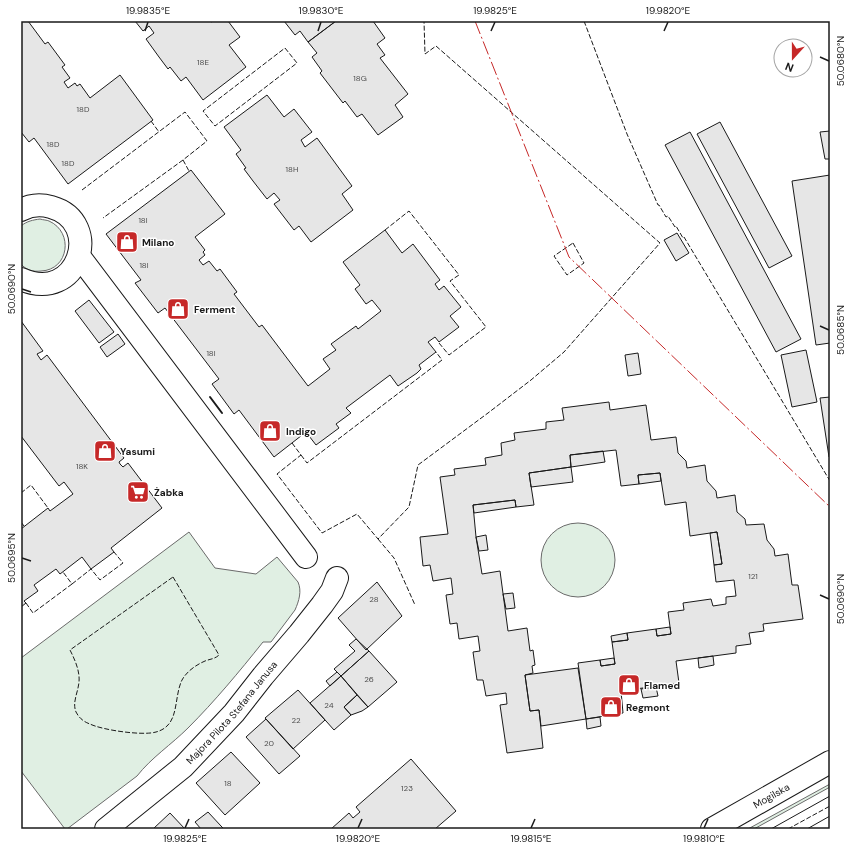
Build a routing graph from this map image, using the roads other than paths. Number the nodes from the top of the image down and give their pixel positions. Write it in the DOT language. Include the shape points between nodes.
graph roads {
  1 [pos="21,210"];
  2 [pos="79,256"];
  3 [pos="21,279"];
  4 [pos="306,557"];
  5 [pos="337,578"];
  6 [pos="830,762"];
  7 [pos="106,829"];
  8 [pos="712,829"];
  1 -- 2 [label="street" via="43,205 67,215 79,235"];
  2 -- 3 [label="street" via="64,277 50,284 29,283"];
  2 -- 4 [label="street"];
  5 -- 7 [label="street, Majora Pilota Stefana Janusa" via="322,605 234,713 183,767"];
  6 -- 8 [label="street, Mogilska"];
}
